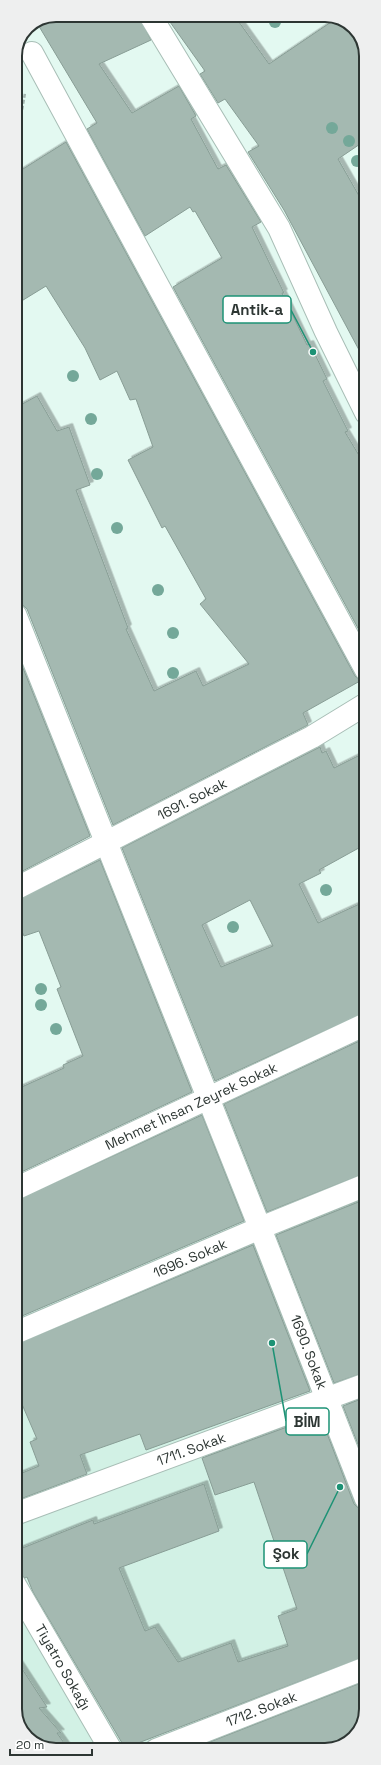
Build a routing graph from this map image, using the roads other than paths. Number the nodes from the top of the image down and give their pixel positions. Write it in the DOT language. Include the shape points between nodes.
graph roads {
  1 [pos="154,22"];
  2 [pos="32,53"];
  3 [pos="359,399"];
  4 [pos="22,632"];
  5 [pos="359,657"];
  6 [pos="359,708"];
  7 [pos="106,843"];
  8 [pos="22,885"];
  9 [pos="359,1027"];
  10 [pos="208,1098"];
  11 [pos="22,1186"];
  12 [pos="359,1188"];
  13 [pos="260,1228"];
  14 [pos="22,1330"];
  15 [pos="359,1387"];
  16 [pos="327,1399"];
  17 [pos="359,1482"];
  18 [pos="22,1511"];
  19 [pos="22,1597"];
  20 [pos="359,1671"];
  21 [pos="107,1743"];
  22 [pos="174,1743"];
  1 -- 3 [label="street" via="279,228"];
  2 -- 5 [label="street"];
  4 -- 7 [label="street, 1690. Sokak"];
  6 -- 7 [label="street, 1691. Sokak" via="312,737"];
  7 -- 8 [label="street, 1691. Sokak"];
  7 -- 10 [label="street, 1690. Sokak"];
  9 -- 10 [label="street, Mehmet İhsan Zeyrek Sokak"];
  10 -- 11 [label="street, Mehmet İhsan Zeyrek Sokak"];
  10 -- 13 [label="street, 1690. Sokak"];
  12 -- 13 [label="street, 1696. Sokak"];
  13 -- 14 [label="street, 1696. Sokak"];
  13 -- 16 [label="street, 1690. Sokak"];
  15 -- 16 [label="street, 1711. Sokak"];
  16 -- 17 [label="street, 1690. Sokak"];
  16 -- 18 [label="street, 1711. Sokak"];
  19 -- 21 [label="street, Tiyatro Sokağı"];
  20 -- 22 [label="street, 1712. Sokak"];
}
